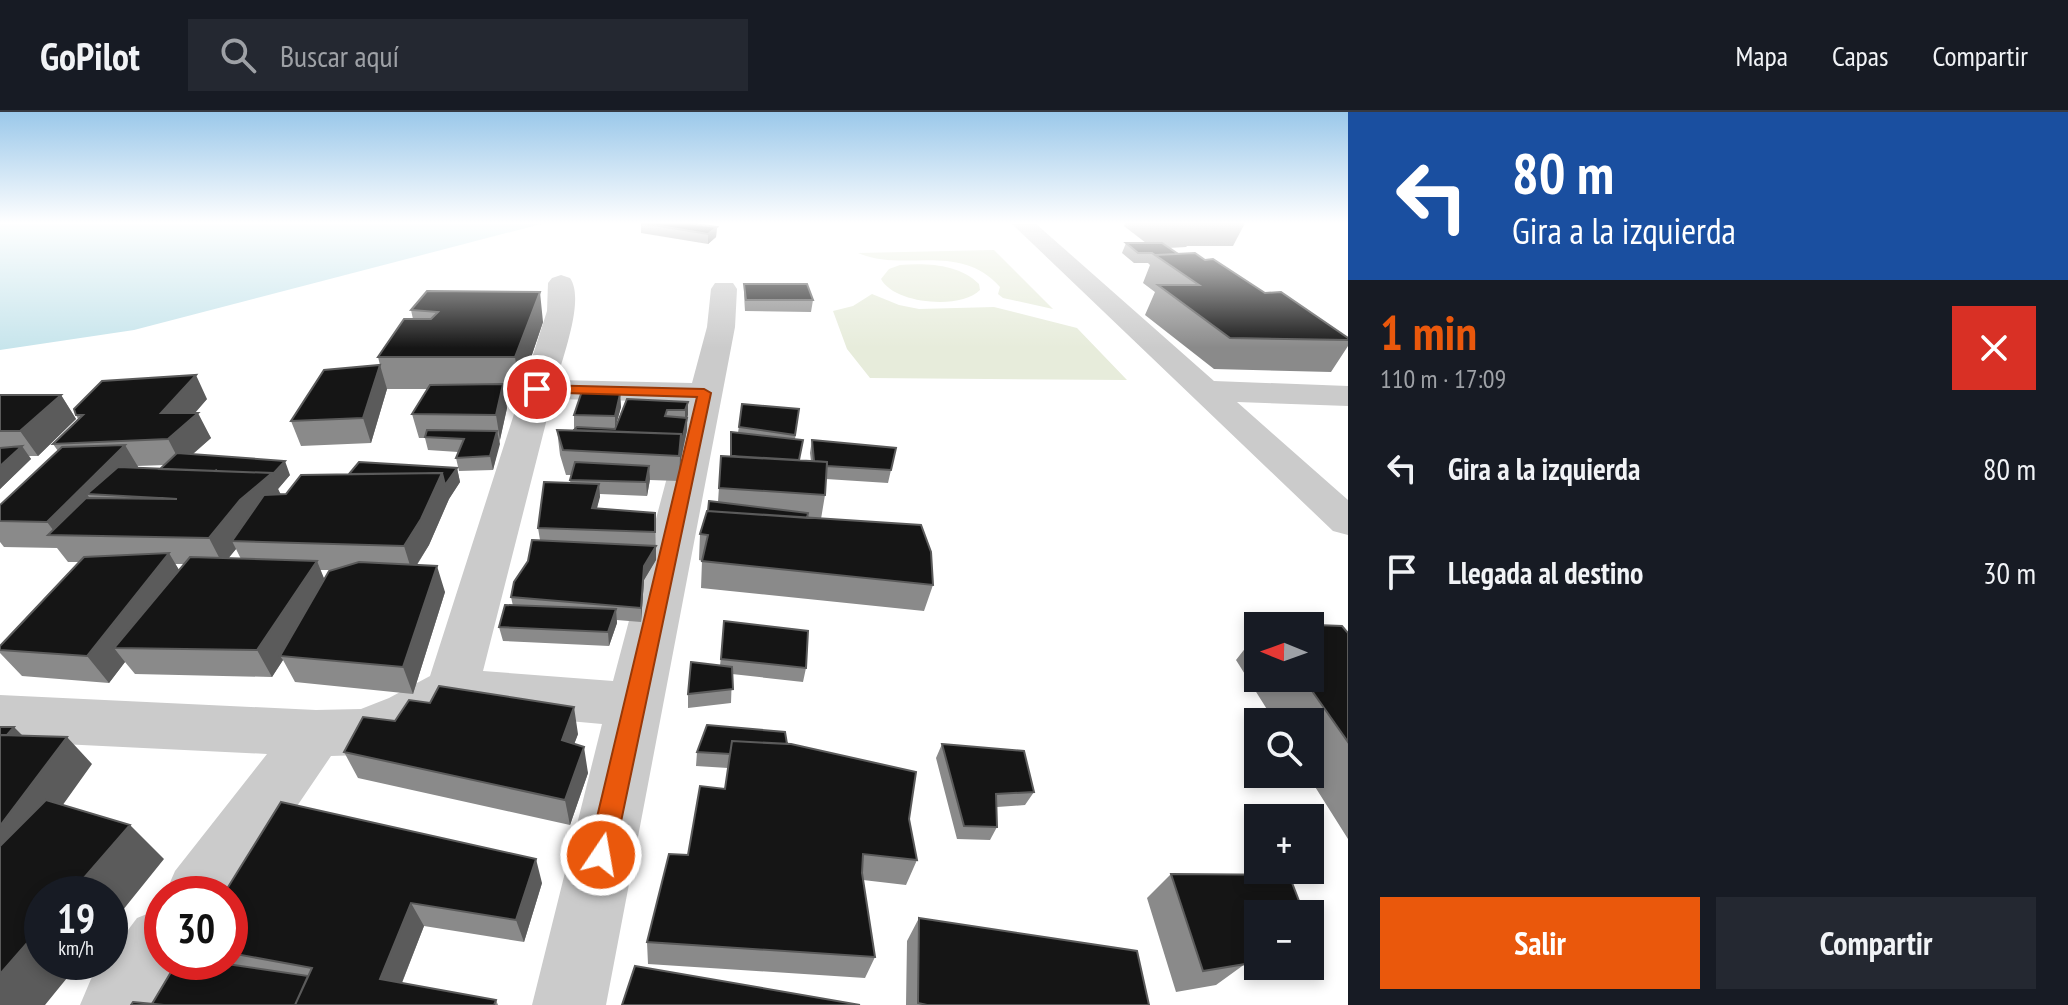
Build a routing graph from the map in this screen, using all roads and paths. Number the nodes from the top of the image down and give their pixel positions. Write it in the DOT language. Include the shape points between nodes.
graph roads {
  1 [pos="1068,265"];
  2 [pos="561,283"];
  3 [pos="724,289"];
  4 [pos="537,389"];
  5 [pos="1207,391"];
  6 [pos="704,393"];
  7 [pos="1348,396"];
  8 [pos="1348,522"];
  9 [pos="452,689"];
  10 [pos="634,705"];
  11 [pos="0,718"];
  12 [pos="316,733"];
  13 [pos="211,876"];
  14 [pos="144,968"];
  15 [pos="117,1005"];
  16 [pos="569,1005"];
  1 -- 5 [label="street"];
  2 -- 4 [label="street" via="561,311"];
  3 -- 6 [label="street" via="721,327"];
  4 -- 6 [label="street"];
  4 -- 9 [label="street"];
  5 -- 7 [label="street"];
  5 -- 8 [label="street"];
  6 -- 10 [label="street"];
  9 -- 10 [label="street"];
  9 -- 12 [label="street" via="362,732"];
  10 -- 16 [label="street"];
  11 -- 12 [label="street"];
  12 -- 13 [label="street"];
  14 -- 15 [label="street"];
}
